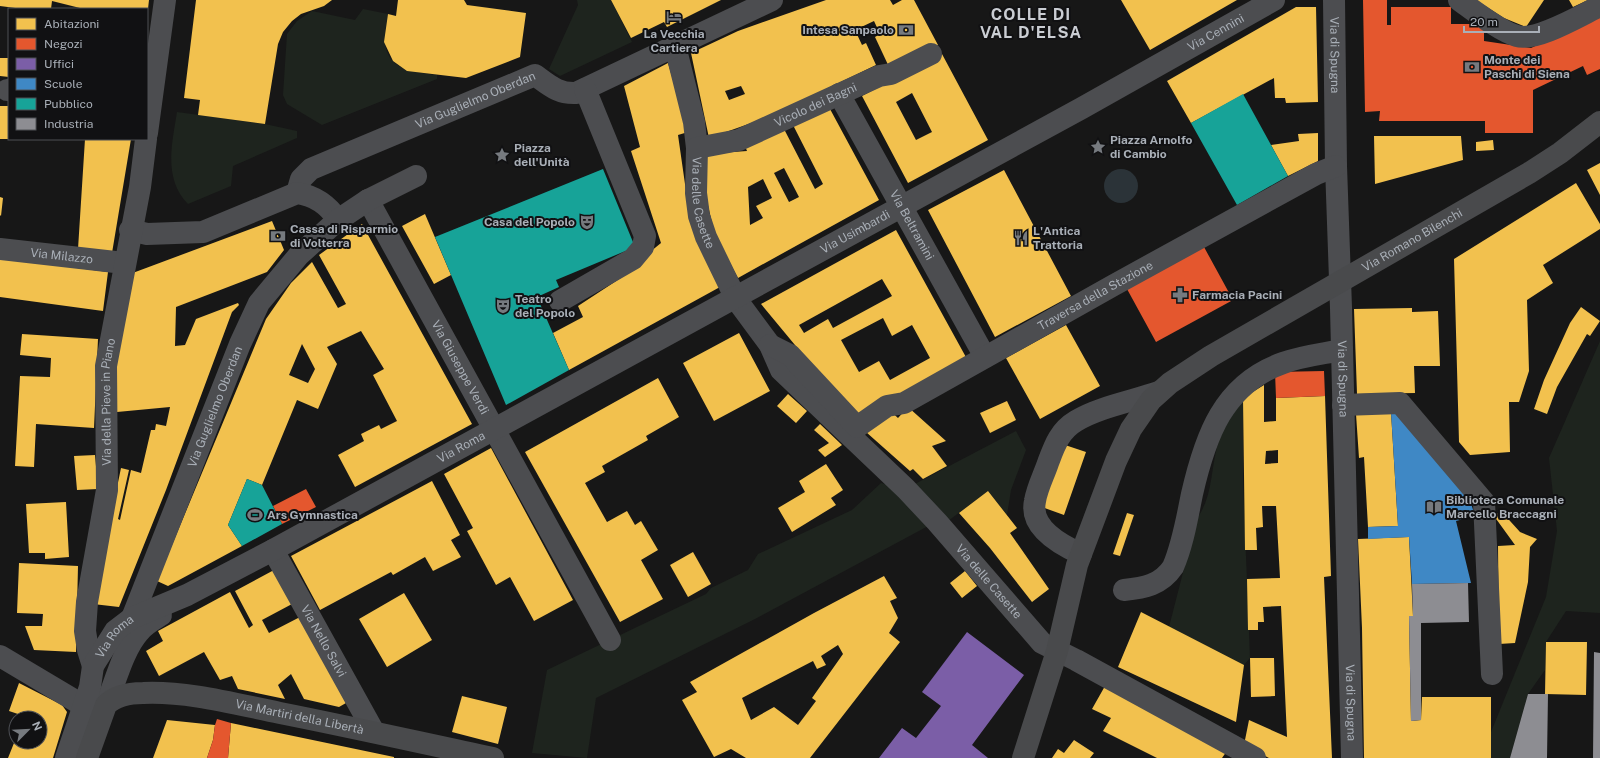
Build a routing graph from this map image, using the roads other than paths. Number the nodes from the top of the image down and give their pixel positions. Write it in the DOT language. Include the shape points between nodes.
graph roads {
  1 [pos="165,0"];
  2 [pos="772,0"];
  3 [pos="1274,0"];
  4 [pos="1334,0"];
  5 [pos="1459,0"];
  6 [pos="1600,6"];
  7 [pos="675,46"];
  8 [pos="932,54"];
  9 [pos="585,89"];
  10 [pos="839,94"];
  11 [pos="149,103"];
  12 [pos="148,118"];
  13 [pos="1600,122"];
  14 [pos="146,140"];
  15 [pos="697,148"];
  16 [pos="996,155"];
  17 [pos="1336,166"];
  18 [pos="416,176"];
  19 [pos="297,194"];
  20 [pos="368,200"];
  21 [pos="902,207"];
  22 [pos="338,220"];
  23 [pos="130,230"];
  24 [pos="8,250"];
  25 [pos="124,264"];
  26 [pos="1340,283"];
  27 [pos="736,299"];
  28 [pos="560,301"];
  29 [pos="770,345"];
  30 [pos="1342,350"];
  31 [pos="985,357"];
  32 [pos="1159,392"];
  33 [pos="1343,405"];
  34 [pos="858,427"];
  35 [pos="494,430"];
  36 [pos="273,550"];
  37 [pos="1081,554"];
  38 [pos="1124,590"];
  39 [pos="188,595"];
  40 [pos="132,618"];
  41 [pos="610,640"];
  42 [pos="1057,651"];
  43 [pos="0,656"];
  44 [pos="93,666"];
  45 [pos="1492,674"];
  46 [pos="106,705"];
  47 [pos="84,706"];
  48 [pos="374,732"];
  49 [pos="90,756"];
  50 [pos="66,758"];
  51 [pos="493,758"];
  52 [pos="1024,758"];
  53 [pos="1255,758"];
  54 [pos="1352,758"];
  1 -- 11 [label="street"];
  2 -- 7 [label="street, Via Guglielmo Oberdan"];
  3 -- 16 [label="street, Via Cennini"];
  4 -- 17 [label="street, Via di Spugna"];
  5 -- 6 [label="street" via="1510,34 1525,38 1539,35"];
  7 -- 9 [label="street, Via Guglielmo Oberdan"];
  7 -- 15 [label="street, Via delle Casette" via="694,122"];
  8 -- 10 [label="street, Vicolo dei Bagni" via="892,74 879,76"];
  9 -- 19 [label="street, Via Guglielmo Oberdan" via="576,93 556,90 535,75 310,169 301,179"];
  9 -- 28 [label="street" via="645,236 643,248 633,258"];
  10 -- 15 [label="street, Vicolo dei Bagni" via="739,140"];
  10 -- 21 [label="street, Via Beltramini"];
  11 -- 12 [label="street"];
  13 -- 26 [label="main road, Via Romano Bilenchi" via="1535,170"];
  14 -- 23 [label="street, Via della Pieve in Piano" via="140,187"];
  15 -- 27 [label="street, Via delle Casette" via="696,193 699,216 706,237"];
  16 -- 21 [label="street, Via Usimbardi"];
  17 -- 26 [label="street, Via di Spugna"];
  17 -- 31 [label="street, Traversa della Stazione" via="1316,174"];
  18 -- 20 [label="street, Via Guglielmo Oberdan"];
  19 -- 22 [label="street" via="323,203"];
  19 -- 23 [label="street" via="203,232 147,234"];
  20 -- 22 [label="street, Via Guglielmo Oberdan"];
  20 -- 35 [label="street, Via Giuseppe Verdi"];
  21 -- 27 [label="street, Via Usimbardi"];
  21 -- 31 [label="street, Via Beltramini"];
  22 -- 40 [label="street, Via Guglielmo Oberdan" via="299,255 259,303 240,344"];
  23 -- 25 [label="street, Via della Pieve in Piano"];
  24 -- 25 [label="street, Via Milazzo"];
  25 -- 44 [label="street, Via della Pieve in Piano" via="106,366 107,490 86,623 88,650"];
  26 -- 30 [label="street, Via di Spugna"];
  26 -- 32 [label="main road, Via Romano Bilenchi" via="1220,350"];
  27 -- 29 [label="street, Via delle Casette"];
  27 -- 35 [label="street, Via Roma"];
  29 -- 34 [label="street, Via delle Casette" via="790,355"];
  29 -- 42 [label="street, Via delle Casette" via="781,370 906,488 1038,639"];
  30 -- 33 [label="street, Via di Spugna"];
  30 -- 38 [label="street" via="1281,364 1251,380 1235,393 1221,412 1206,445 1173,567 1164,578 1152,586"];
  31 -- 34 [label="street, Traversa della Stazione" via="904,403 887,406"];
  32 -- 37 [label="main road, Via Romano Bilenchi" via="1139,416 1123,445 1108,478"];
  32 -- 37 [label="street" via="1075,421 1065,429 1055,444 1035,500 1035,513 1054,540"];
  33 -- 45 [label="street" via="1400,403 1484,502"];
  33 -- 54 [label="street, Via di Spugna"];
  35 -- 36 [label="street, Via Roma"];
  35 -- 41 [label="street, Via Giuseppe Verdi"];
  36 -- 39 [label="street, Via Roma"];
  36 -- 48 [label="street, Via Nello Salvi"];
  37 -- 42 [label="main road, Via Romano Bilenchi"];
  39 -- 40 [label="street, Via Roma"];
  39 -- 46 [label="street, Via Roma" via="136,635"];
  40 -- 44 [label="street, Via Roma" via="115,631"];
  42 -- 52 [label="main road, Via Romano Bilenchi"];
  42 -- 53 [label="street, Via delle Casette"];
  43 -- 47 [label="street"];
  44 -- 47 [label="street, Via Roma"];
  46 -- 48 [label="main road, Via Martiri della Libertà" via="115,698 131,694 178,695 226,702"];
  46 -- 49 [label="main road"];
  47 -- 50 [label="street, Via Roma"];
  48 -- 51 [label="main road, Via Martiri della Libertà"];
}
